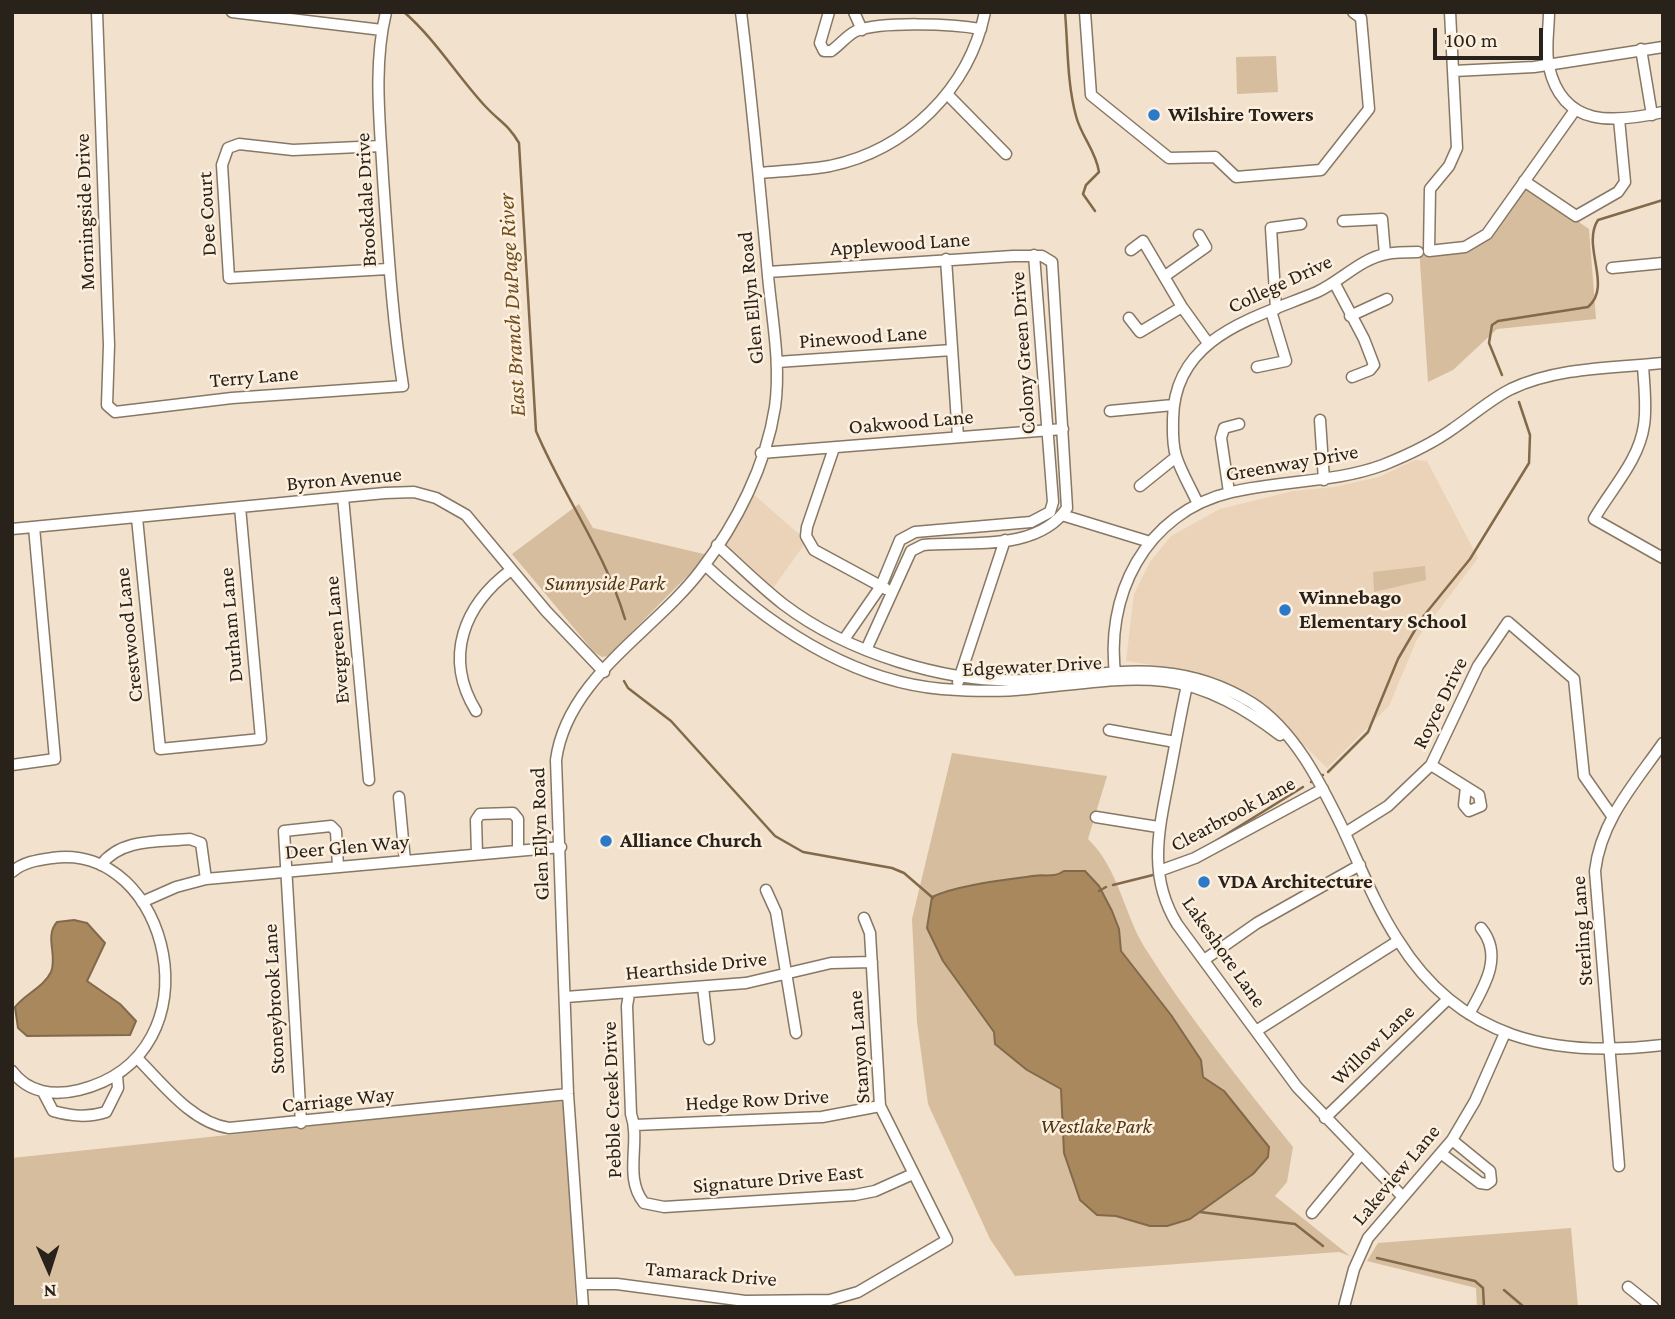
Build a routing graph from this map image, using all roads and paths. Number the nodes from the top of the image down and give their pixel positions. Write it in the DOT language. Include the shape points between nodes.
graph roads {
  1 [pos="97,12"];
  2 [pos="232,12"];
  3 [pos="386,12"];
  4 [pos="741,12"];
  5 [pos="829,12"];
  6 [pos="854,12"];
  7 [pos="985,12"];
  8 [pos="1085,12"];
  9 [pos="1353,12"];
  10 [pos="1450,12"];
  11 [pos="1549,12"];
  12 [pos="981,29"];
  13 [pos="382,30"];
  14 [pos="862,30"];
  15 [pos="1663,47"];
  16 [pos="1641,49"];
  17 [pos="1548,64"];
  18 [pos="1454,71"];
  19 [pos="948,95"];
  20 [pos="1575,110"];
  21 [pos="1657,114"];
  22 [pos="1619,119"];
  23 [pos="382,146"];
  24 [pos="1006,154"];
  25 [pos="760,173"];
  26 [pos="1524,181"];
  27 [pos="1343,221"];
  28 [pos="1301,225"];
  29 [pos="1199,235"];
  30 [pos="1131,250"];
  31 [pos="1424,251"];
  32 [pos="1385,254"];
  33 [pos="1034,255"];
  34 [pos="946,259"];
  35 [pos="1663,263"];
  36 [pos="1612,268"];
  37 [pos="388,270"];
  38 [pos="768,272"];
  39 [pos="1165,276"];
  40 [pos="1335,284"];
  41 [pos="1387,299"];
  42 [pos="1182,307"];
  43 [pos="1274,310"];
  44 [pos="1350,316"];
  45 [pos="1129,318"];
  46 [pos="1208,343"];
  47 [pos="952,350"];
  48 [pos="777,362"];
  49 [pos="1663,363"];
  50 [pos="1643,365"];
  51 [pos="1256,367"];
  52 [pos="1352,377"];
  53 [pos="403,386"];
  54 [pos="1173,405"];
  55 [pos="110,410"];
  56 [pos="1110,411"];
  57 [pos="1320,420"];
  58 [pos="1240,424"];
  59 [pos="1063,429"];
  60 [pos="1048,430"];
  61 [pos="958,437"];
  62 [pos="834,447"];
  63 [pos="761,453"];
  64 [pos="1176,457"];
  65 [pos="1324,480"];
  66 [pos="1140,486"];
  67 [pos="1229,492"];
  68 [pos="343,497"];
  69 [pos="1198,504"];
  70 [pos="240,507"];
  71 [pos="1062,515"];
  72 [pos="136,517"];
  73 [pos="34,527"];
  74 [pos="12,529"];
  75 [pos="1005,540"];
  76 [pos="1150,542"];
  77 [pos="717,545"];
  78 [pos="1663,558"];
  79 [pos="705,565"];
  80 [pos="511,570"];
  81 [pos="881,586"];
  82 [pos="893,592"];
  83 [pos="845,638"];
  84 [pos="866,650"];
  85 [pos="604,671"];
  86 [pos="1116,676"];
  87 [pos="959,677"];
  88 [pos="1187,681"];
  89 [pos="956,689"];
  90 [pos="476,711"];
  91 [pos="1109,730"];
  92 [pos="1175,742"];
  93 [pos="1663,743"];
  94 [pos="159,750"];
  95 [pos="12,765"];
  96 [pos="1431,765"];
  97 [pos="369,780"];
  98 [pos="1466,787"];
  99 [pos="1323,789"];
  100 [pos="400,797"];
  101 [pos="1612,816"];
  102 [pos="1096,817"];
  103 [pos="1158,827"];
  104 [pos="1345,833"];
  105 [pos="561,847"];
  106 [pos="518,851"];
  107 [pos="477,854"];
  108 [pos="405,861"];
  109 [pos="101,865"];
  110 [pos="1360,865"];
  111 [pos="338,867"];
  112 [pos="12,872"];
  113 [pos="286,872"];
  114 [pos="1159,872"];
  115 [pos="206,880"];
  116 [pos="766,890"];
  117 [pos="142,902"];
  118 [pos="864,918"];
  119 [pos="1481,928"];
  120 [pos="1398,941"];
  121 [pos="1204,960"];
  122 [pos="872,962"];
  123 [pos="786,974"];
  124 [pos="704,987"];
  125 [pos="629,994"];
  126 [pos="566,997"];
  127 [pos="1447,1000"];
  128 [pos="1469,1014"];
  129 [pos="1256,1031"];
  130 [pos="796,1033"];
  131 [pos="1505,1033"];
  132 [pos="1663,1038"];
  133 [pos="709,1039"];
  134 [pos="1646,1045"];
  135 [pos="1663,1045"];
  136 [pos="1611,1050"];
  137 [pos="137,1058"];
  138 [pos="13,1075"];
  139 [pos="117,1075"];
  140 [pos="43,1092"];
  141 [pos="568,1094"];
  142 [pos="880,1106"];
  143 [pos="1325,1118"];
  144 [pos="301,1123"];
  145 [pos="635,1125"];
  146 [pos="1452,1140"];
  147 [pos="1361,1154"];
  148 [pos="1442,1154"];
  149 [pos="1619,1166"];
  150 [pos="913,1174"];
  151 [pos="1402,1196"];
  152 [pos="644,1203"];
  153 [pos="1312,1213"];
  154 [pos="947,1240"];
  155 [pos="582,1284"];
  156 [pos="1628,1287"];
  157 [pos="583,1307"];
  158 [pos="1344,1307"];
  159 [pos="1653,1307"];
  1 -- 55 [label="street, Morningside Drive"];
  2 -- 13 [label="street"];
  3 -- 13 [label="street, Brookdale Drive"];
  4 -- 25 [label="street, Glen Ellyn Road"];
  5 -- 14 [label="street" via="820,43 824,51"];
  6 -- 14 [label="street"];
  7 -- 12 [label="street"];
  8 -- 9 [label="street" via="1091,95 1170,158 1214,157 1236,177 1321,170 1369,109 1361,18"];
  10 -- 18 [label="street"];
  11 -- 17 [label="street"];
  12 -- 14 [label="street" via="939,24"];
  12 -- 19 [label="street"];
  13 -- 23 [label="street, Brookdale Drive" via="378,70"];
  15 -- 16 [label="street"];
  16 -- 17 [label="street"];
  16 -- 21 [label="street"];
  17 -- 18 [label="street"];
  17 -- 20 [label="street" via="1558,90"];
  18 -- 31 [label="street" via="1457,148 1430,189"];
  19 -- 24 [label="street"];
  19 -- 25 [label="street" via="910,130 878,149 829,166"];
  20 -- 22 [label="street" via="1604,121"];
  20 -- 26 [label="street, College Drive"];
  21 -- 22 [label="street"];
  22 -- 26 [label="street" via="1625,182 1618,192 1576,216"];
  23 -- 37 [label="street, Brookdale Drive"];
  23 -- 37 [label="street, Dee Court" via="293,150 239,144 228,148 222,165 229,278"];
  25 -- 38 [label="street, Glen Ellyn Road"];
  26 -- 31 [label="street, College Drive" via="1481,238 1456,250"];
  27 -- 32 [label="street" via="1382,219"];
  28 -- 43 [label="street" via="1271,228"];
  29 -- 39 [label="street" via="1206,247"];
  30 -- 39 [label="street" via="1143,241"];
  31 -- 32 [label="street, College Drive"];
  32 -- 40 [label="street, College Drive" via="1359,265"];
  33 -- 34 [label="street, Applewood Lane"];
  33 -- 59 [label="street, Colony Green Drive" via="1052,262"];
  33 -- 60 [label="street, Colony Green Drive"];
  34 -- 38 [label="street, Applewood Lane"];
  34 -- 47 [label="street"];
  35 -- 36 [label="street"];
  37 -- 53 [label="street, Brookdale Drive"];
  38 -- 48 [label="street, Glen Ellyn Road"];
  39 -- 42 [label="street"];
  40 -- 43 [label="street, College Drive"];
  40 -- 44 [label="street"];
  41 -- 44 [label="street"];
  42 -- 45 [label="street" via="1140,332"];
  42 -- 46 [label="street"];
  43 -- 46 [label="street, College Drive" via="1240,322"];
  43 -- 51 [label="street" via="1286,360"];
  44 -- 52 [label="street" via="1374,365"];
  46 -- 54 [label="street, College Drive" via="1180,377"];
  47 -- 48 [label="street, Pinewood Lane"];
  47 -- 61 [label="street"];
  48 -- 63 [label="street, Glen Ellyn Road" via="775,409"];
  49 -- 50 [label="street, Greenway Drive"];
  50 -- 65 [label="street, Greenway Drive" via="1527,382 1414,452 1368,470"];
  50 -- 78 [label="street" via="1641,440 1594,519"];
  53 -- 55 [label="street, Terry Lane"];
  54 -- 56 [label="street"];
  54 -- 64 [label="street, College Drive"];
  57 -- 65 [label="street"];
  58 -- 67 [label="street" via="1224,428 1221,438"];
  59 -- 60 [label="street, Oakwood Lane"];
  59 -- 71 [label="street, Colony Green Drive" via="1067,500"];
  60 -- 61 [label="street, Oakwood Lane"];
  60 -- 81 [label="street, Colony Green Drive" via="1050,512 1031,522 915,532 900,540"];
  61 -- 62 [label="street, Oakwood Lane"];
  62 -- 63 [label="street, Oakwood Lane"];
  62 -- 81 [label="street" via="806,536 814,550"];
  63 -- 77 [label="street, Glen Ellyn Road" via="744,505"];
  64 -- 66 [label="street"];
  64 -- 69 [label="street, College Drive"];
  65 -- 67 [label="street, Greenway Drive"];
  67 -- 69 [label="street, Greenway Drive"];
  68 -- 70 [label="street, Byron Avenue"];
  68 -- 80 [label="street, Byron Avenue" via="402,492 436,498 475,523"];
  68 -- 97 [label="street, Evergreen Lane"];
  69 -- 76 [label="street, Greenway Drive"];
  70 -- 72 [label="street, Byron Avenue"];
  70 -- 94 [label="street, Durham Lane" via="263,740"];
  71 -- 75 [label="street" via="1050,528"];
  71 -- 76 [label="street"];
  72 -- 73 [label="street, Byron Avenue"];
  72 -- 94 [label="street, Crestwood Lane"];
  73 -- 74 [label="street, Byron Avenue"];
  73 -- 95 [label="street" via="57,761"];
  75 -- 82 [label="street" via="923,545 911,551"];
  75 -- 87 [label="street"];
  76 -- 86 [label="street, Greenway Drive" via="1131,569 1119,603 1114,630"];
  77 -- 79 [label="street, Glen Ellyn Road"];
  77 -- 83 [label="street, Edgewater Drive" via="785,606"];
  79 -- 85 [label="street, Glen Ellyn Road"];
  79 -- 89 [label="street, Edgewater Drive" via="777,624 820,651 907,683"];
  80 -- 85 [label="street, Byron Avenue"];
  80 -- 90 [label="street" via="486,590 464,628 466,695"];
  81 -- 82 [label="street"];
  81 -- 83 [label="street, Colony Green Drive"];
  82 -- 84 [label="street"];
  83 -- 84 [label="street, Edgewater Drive"];
  84 -- 87 [label="street, Edgewater Drive"];
  85 -- 105 [label="street, Glen Ellyn Road" via="566,718 558,741"];
  86 -- 87 [label="street, Edgewater Drive"];
  86 -- 88 [label="street, Edgewater Drive" via="1171,671"];
  86 -- 89 [label="street, Edgewater Drive" via="994,691"];
  87 -- 89 [label="street"];
  88 -- 92 [label="street, Lakeshore Lane"];
  88 -- 99 [label="street, Edgewater Drive" via="1207,681 1270,717"];
  91 -- 92 [label="street"];
  92 -- 103 [label="street, Lakeshore Lane"];
  93 -- 101 [label="street, Sterling Lane"];
  96 -- 98 [label="street"];
  96 -- 101 [label="street, Royce Drive" via="1465,691 1508,622 1574,679 1584,776"];
  96 -- 104 [label="street, Royce Drive" via="1388,806"];
  99 -- 104 [label="street, Edgewater Drive"];
  99 -- 114 [label="street, Clearbrook Lane" via="1195,858"];
  100 -- 108 [label="street"];
  101 -- 136 [label="street, Sterling Lane" via="1600,846 1595,883"];
  102 -- 103 [label="street"];
  103 -- 114 [label="street, Lakeshore Lane"];
  104 -- 110 [label="street, Edgewater Drive"];
  105 -- 106 [label="street, Deer Glen Way"];
  105 -- 126 [label="street, Glen Ellyn Road"];
  106 -- 107 [label="street, Deer Glen Way"];
  106 -- 107 [label="street" via="518,819 513,813 480,814 475,820"];
  107 -- 108 [label="street, Deer Glen Way"];
  108 -- 111 [label="street, Deer Glen Way"];
  109 -- 112 [label="street" via="57,857"];
  109 -- 115 [label="street" via="122,846 190,839 201,843"];
  109 -- 117 [label="street"];
  110 -- 120 [label="street, Edgewater Drive"];
  110 -- 121 [label="street" via="1257,923"];
  111 -- 113 [label="street, Deer Glen Way"];
  111 -- 113 [label="street, Stoneybrook Lane" via="336,831 331,826 284,831"];
  113 -- 115 [label="street, Deer Glen Way"];
  113 -- 144 [label="street, Stoneybrook Lane"];
  114 -- 121 [label="street, Lakeshore Lane" via="1171,915"];
  115 -- 117 [label="street, Deer Glen Way"];
  116 -- 123 [label="street" via="776,912"];
  117 -- 137 [label="street" via="162,948 167,994 157,1030"];
  118 -- 122 [label="street, Stanyon Lane"];
  119 -- 128 [label="street" via="1491,940 1492,965"];
  120 -- 127 [label="street, Edgewater Drive"];
  120 -- 129 [label="street"];
  121 -- 129 [label="street, Lakeshore Lane"];
  122 -- 123 [label="street, Hearthside Drive" via="831,963"];
  122 -- 142 [label="street, Stanyon Lane"];
  123 -- 124 [label="street, Hearthside Drive"];
  123 -- 130 [label="street"];
  124 -- 125 [label="street, Hearthside Drive"];
  124 -- 133 [label="street"];
  125 -- 126 [label="street, Hearthside Drive"];
  125 -- 145 [label="street, Pebble Creek Drive"];
  126 -- 141 [label="street, Glen Ellyn Road"];
  127 -- 128 [label="street, Edgewater Drive"];
  127 -- 143 [label="street, Willow Lane"];
  128 -- 131 [label="street, Edgewater Drive"];
  129 -- 143 [label="street, Lakeshore Lane"];
  131 -- 136 [label="street, Edgewater Drive" via="1567,1048"];
  131 -- 146 [label="street, Lakeview Lane"];
  132 -- 134 [label="street, Edgewater Drive"];
  134 -- 135 [label="street, Edgewater Drive"];
  134 -- 136 [label="street, Edgewater Drive"];
  136 -- 149 [label="street, Sterling Lane"];
  137 -- 139 [label="street"];
  137 -- 144 [label="street, Carriage Way" via="192,1111 219,1127"];
  138 -- 140 [label="street"];
  139 -- 140 [label="street" via="74,1092"];
  139 -- 140 [label="street" via="118,1088 106,1112 99,1114 73,1116 52,1111"];
  141 -- 144 [label="street, Carriage Way"];
  141 -- 155 [label="street, Glen Ellyn Road"];
  142 -- 145 [label="street, Hedge Row Drive" via="822,1117"];
  142 -- 150 [label="street, Stanyon Lane"];
  143 -- 147 [label="street, Lakeshore Lane"];
  145 -- 152 [label="street, Pebble Creek Drive" via="634,1186"];
  146 -- 148 [label="street, Lakeview Lane"];
  146 -- 148 [label="street" via="1490,1171 1491,1181 1480,1183"];
  147 -- 151 [label="street, Lakeshore Lane"];
  147 -- 153 [label="street"];
  148 -- 151 [label="street, Lakeview Lane"];
  150 -- 152 [label="street, Signature Drive East" via="855,1195 664,1208"];
  150 -- 154 [label="street, Stanyon Lane"];
  151 -- 158 [label="street, Lakeview Lane" via="1368,1238"];
  154 -- 155 [label="street, Tamarack Drive" via="852,1295 830,1300 745,1301 617,1284"];
  155 -- 157 [label="street, Glen Ellyn Road"];
  156 -- 159 [label="street"];
}
